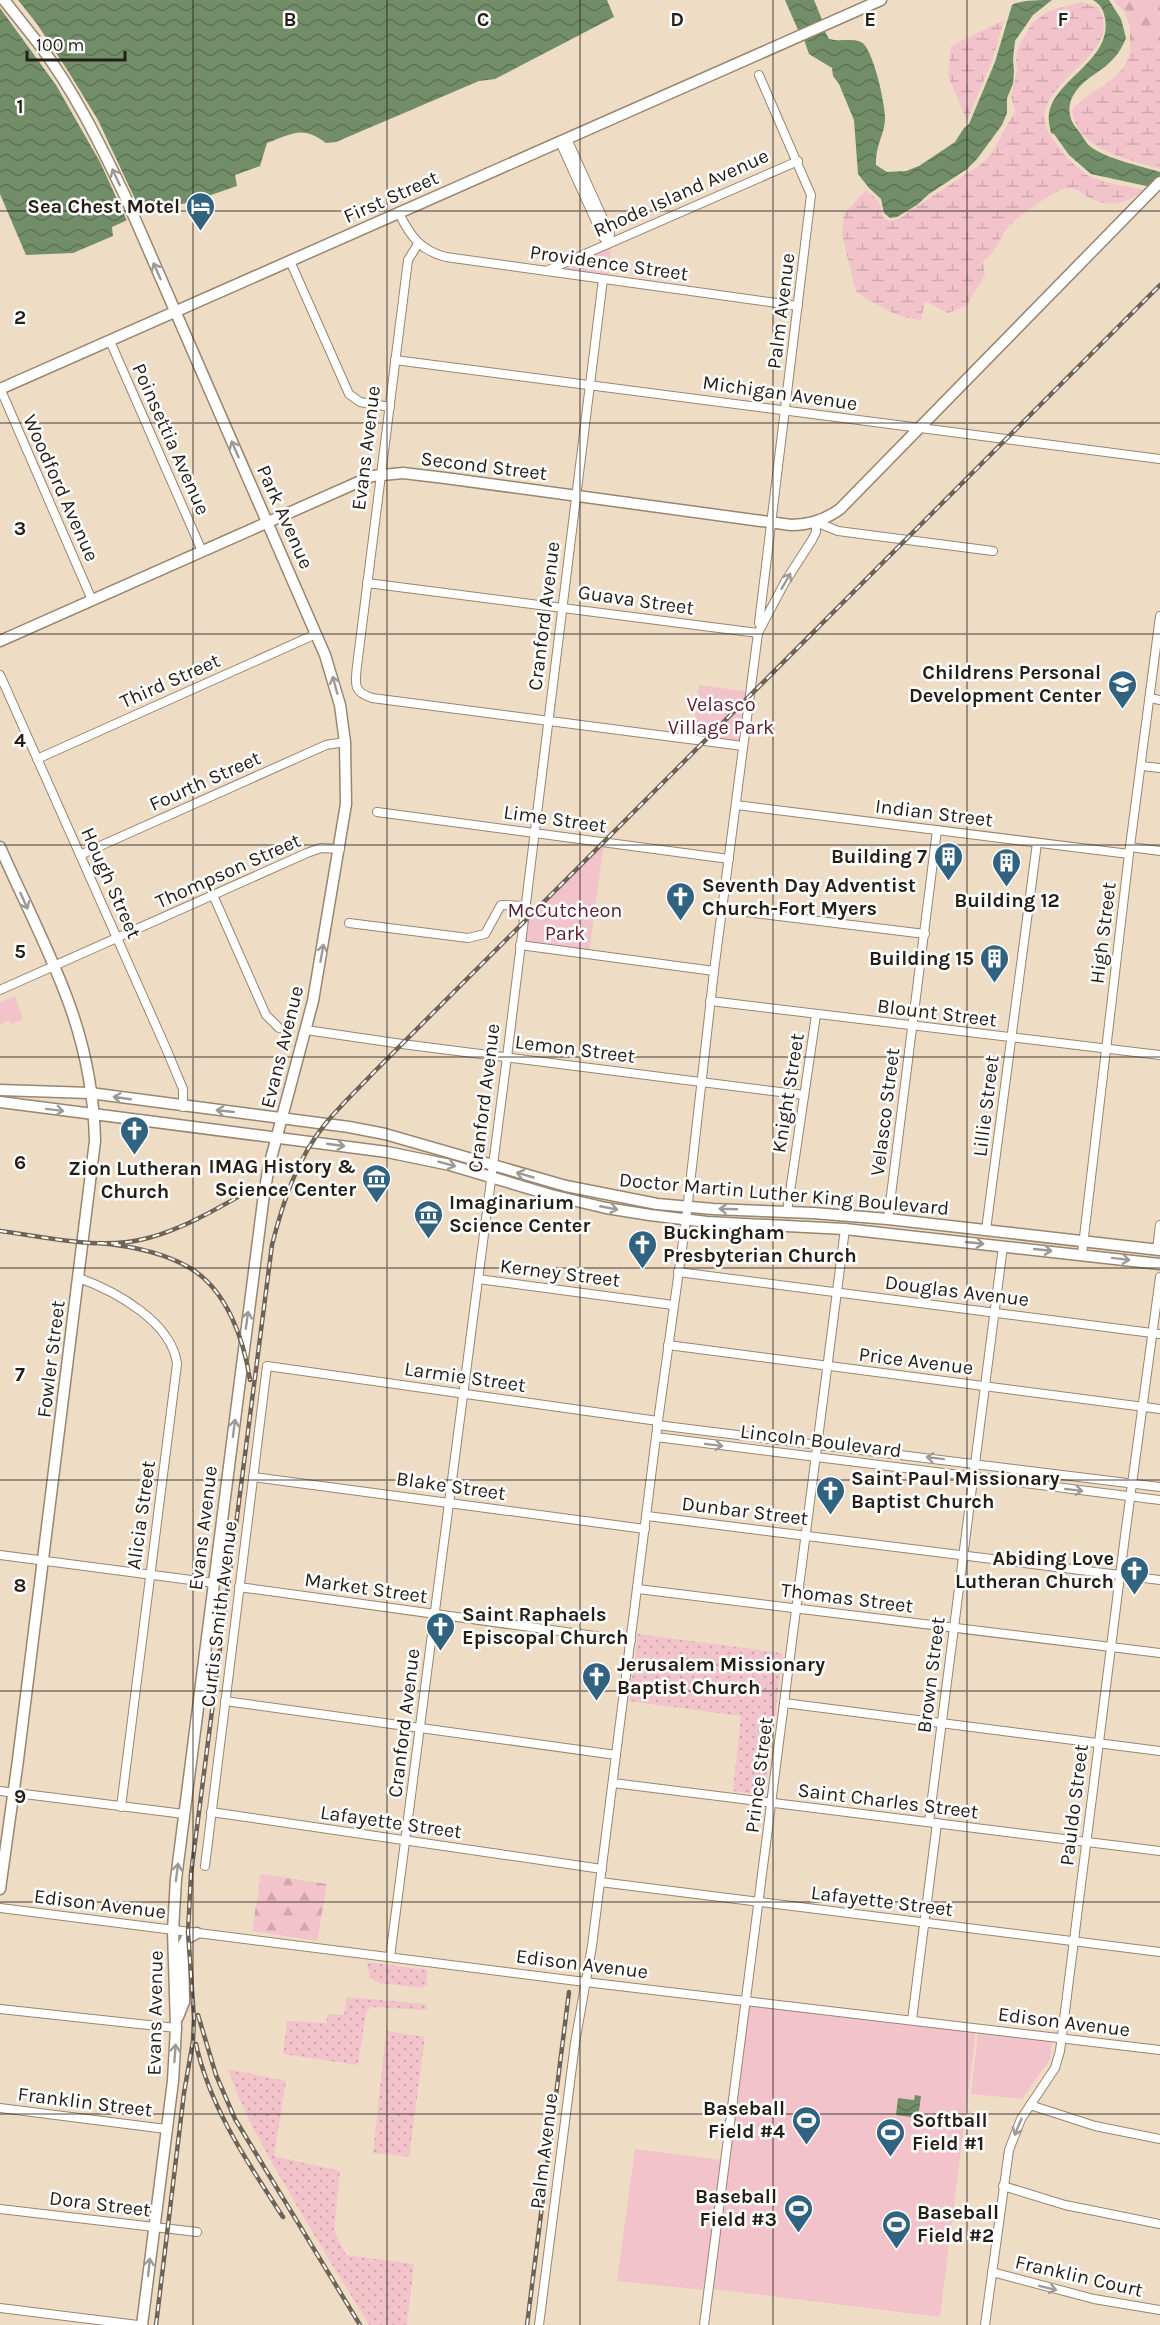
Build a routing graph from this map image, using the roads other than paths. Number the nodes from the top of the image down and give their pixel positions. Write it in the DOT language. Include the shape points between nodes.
graph roads {
  1 [pos="3,0"];
  2 [pos="881,0"];
  3 [pos="759,75"];
  4 [pos="563,140"];
  5 [pos="798,161"];
  6 [pos="1160,182"];
  7 [pos="399,213"];
  8 [pos="608,243"];
  9 [pos="418,244"];
  10 [pos="290,261"];
  11 [pos="545,271"];
  12 [pos="603,279"];
  13 [pos="798,306"];
  14 [pos="175,311"];
  15 [pos="110,341"];
  16 [pos="396,360"];
  17 [pos="590,385"];
  18 [pos="0,389"];
  19 [pos="390,407"];
  20 [pos="785,411"];
  21 [pos="921,428"];
  22 [pos="1160,459"];
  23 [pos="381,474"];
  24 [pos="576,496"];
  25 [pos="267,522"];
  26 [pos="771,522"];
  27 [pos="816,522"];
  28 [pos="202,551"];
  29 [pos="993,551"];
  30 [pos="367,583"];
  31 [pos="92,600"];
  32 [pos="562,607"];
  33 [pos="1160,620"];
  34 [pos="758,633"];
  35 [pos="316,634"];
  36 [pos="0,641"];
  37 [pos="0,675"];
  38 [pos="1149,698"];
  39 [pos="1160,700"];
  40 [pos="548,720"];
  41 [pos="345,742"];
  42 [pos="743,746"];
  43 [pos="37,759"];
  44 [pos="1142,766"];
  45 [pos="1160,768"];
  46 [pos="736,805"];
  47 [pos="377,812"];
  48 [pos="937,831"];
  49 [pos="534,832"];
  50 [pos="1037,843"];
  51 [pos="0,847"];
  52 [pos="340,849"];
  53 [pos="1129,850"];
  54 [pos="1160,851"];
  55 [pos="80,855"];
  56 [pos="729,859"];
  57 [pos="213,895"];
  58 [pos="525,906"];
  59 [pos="722,909"];
  60 [pos="349,923"];
  61 [pos="925,934"];
  62 [pos="117,938"];
  63 [pos="520,945"];
  64 [pos="53,966"];
  65 [pos="714,971"];
  66 [pos="0,990"];
  67 [pos="710,1001"];
  68 [pos="816,1015"];
  69 [pos="913,1026"];
  70 [pos="279,1028"];
  71 [pos="306,1030"];
  72 [pos="1011,1038"];
  73 [pos="1106,1050"];
  74 [pos="1160,1055"];
  75 [pos="507,1058"];
  76 [pos="701,1081"];
  77 [pos="0,1091"];
  78 [pos="90,1093"];
  79 [pos="804,1095"];
  80 [pos="0,1102"];
  81 [pos="183,1107"];
  82 [pos="94,1114"];
  83 [pos="283,1118"];
  84 [pos="278,1137"];
  85 [pos="492,1165"];
  86 [pos="491,1177"];
  87 [pos="687,1206"];
  88 [pos="787,1212"];
  89 [pos="888,1219"];
  90 [pos="686,1220"];
  91 [pos="1160,1225"];
  92 [pos="948,1227"];
  93 [pos="849,1229"];
  94 [pos="986,1230"];
  95 [pos="901,1234"];
  96 [pos="1084,1241"];
  97 [pos="1003,1246"];
  98 [pos="1158,1249"];
  99 [pos="1082,1254"];
  100 [pos="1160,1264"];
  101 [pos="678,1272"];
  102 [pos="1160,1277"];
  103 [pos="79,1278"];
  104 [pos="478,1279"];
  105 [pos="837,1292"];
  106 [pos="673,1305"];
  107 [pos="995,1313"];
  108 [pos="1156,1333"];
  109 [pos="668,1346"];
  110 [pos="267,1366"];
  111 [pos="827,1367"];
  112 [pos="985,1387"];
  113 [pos="462,1393"];
  114 [pos="1143,1407"];
  115 [pos="1160,1409"];
  116 [pos="657,1423"];
  117 [pos="656,1437"];
  118 [pos="817,1443"];
  119 [pos="816,1457"];
  120 [pos="975,1463"];
  121 [pos="253,1477"];
  122 [pos="973,1477"];
  123 [pos="1133,1484"];
  124 [pos="1160,1487"];
  125 [pos="1131,1497"];
  126 [pos="1160,1500"];
  127 [pos="448,1502"];
  128 [pos="647,1516"];
  129 [pos="645,1529"];
  130 [pos="806,1536"];
  131 [pos="963,1554"];
  132 [pos="0,1555"];
  133 [pos="43,1561"];
  134 [pos="1120,1574"];
  135 [pos="150,1575"];
  136 [pos="1160,1580"];
  137 [pos="214,1583"];
  138 [pos="239,1587"];
  139 [pos="638,1588"];
  140 [pos="797,1608"];
  141 [pos="434,1614"];
  142 [pos="954,1627"];
  143 [pos="631,1641"];
  144 [pos="1111,1647"];
  145 [pos="1160,1653"];
  146 [pos="225,1701"];
  147 [pos="784,1703"];
  148 [pos="942,1723"];
  149 [pos="420,1728"];
  150 [pos="1098,1743"];
  151 [pos="1160,1751"];
  152 [pos="616,1755"];
  153 [pos="613,1783"];
  154 [pos="0,1791"];
  155 [pos="13,1792"];
  156 [pos="772,1803"];
  157 [pos="121,1807"];
  158 [pos="211,1812"];
  159 [pos="184,1814"];
  160 [pos="933,1823"];
  161 [pos="405,1840"];
  162 [pos="1086,1842"];
  163 [pos="1160,1851"];
  164 [pos="205,1866"];
  165 [pos="602,1869"];
  166 [pos="600,1882"];
  167 [pos="0,1889"];
  168 [pos="759,1903"];
  169 [pos="0,1908"];
  170 [pos="925,1923"];
  171 [pos="173,1930"];
  172 [pos="197,1933"];
  173 [pos="1073,1942"];
  174 [pos="1160,1953"];
  175 [pos="390,1957"];
  176 [pos="585,1982"];
  177 [pos="746,2001"];
  178 [pos="0,2009"];
  179 [pos="912,2020"];
  180 [pos="176,2026"];
  181 [pos="1060,2038"];
  182 [pos="1160,2050"];
  183 [pos="1030,2105"];
  184 [pos="0,2108"];
  185 [pos="166,2129"];
  186 [pos="1160,2139"];
  187 [pos="1003,2186"];
  188 [pos="0,2209"];
  189 [pos="1160,2224"];
  190 [pos="153,2227"];
  191 [pos="197,2232"];
  192 [pos="992,2272"];
  193 [pos="0,2308"];
  194 [pos="1160,2310"];
  195 [pos="140,2325"];
  196 [pos="539,2325"];
  197 [pos="704,2325"];
  198 [pos="985,2325"];
  14 -- 1 [label="main road, Park Avenue, one-way" via="85,117 39,44"];
  2 -- 4 [label="main road, First Street"];
  3 -- 5 [label="street, Palm Avenue"];
  4 -- 7 [label="main road, First Street"];
  4 -- 8 [label="street" via="610,234"];
  5 -- 8 [label="street, Rhode Island Avenue"];
  5 -- 13 [label="street, Palm Avenue" via="812,195"];
  6 -- 21 [label="main road"];
  7 -- 9 [label="street"];
  7 -- 10 [label="main road, First Street"];
  8 -- 11 [label="street, Rhode Island Avenue"];
  9 -- 11 [label="street, Providence Street" via="446,257"];
  9 -- 16 [label="street, Evans Avenue" via="408,260"];
  10 -- 14 [label="main road, First Street"];
  10 -- 19 [label="street" via="349,394 360,402"];
  11 -- 12 [label="street, Providence Street"];
  12 -- 13 [label="street, Providence Street"];
  12 -- 17 [label="street, Cranford Avenue"];
  13 -- 20 [label="street, Palm Avenue"];
  14 -- 15 [label="main road, First Street"];
  25 -- 14 [label="main road, Park Avenue, one-way"];
  15 -- 18 [label="main road, First Street"];
  15 -- 28 [label="street, Poinsettia Avenue"];
  16 -- 17 [label="street, Michigan Avenue"];
  16 -- 19 [label="street, Evans Avenue"];
  17 -- 20 [label="street, Michigan Avenue"];
  17 -- 24 [label="street, Cranford Avenue"];
  18 -- 31 [label="street, Woodford Avenue"];
  19 -- 23 [label="street, Evans Avenue"];
  20 -- 21 [label="street, Michigan Avenue"];
  20 -- 26 [label="street, Palm Avenue"];
  21 -- 22 [label="street, Michigan Avenue"];
  21 -- 27 [label="main road" via="840,509"];
  23 -- 24 [label="main road, Second Street"];
  23 -- 25 [label="main road, Second Street"];
  23 -- 30 [label="street, Evans Avenue"];
  24 -- 26 [label="main road, Second Street"];
  24 -- 32 [label="street, Cranford Avenue"];
  25 -- 28 [label="main road, Second Street"];
  25 -- 35 [label="main road, Park Avenue"];
  26 -- 27 [label="main road, Second Street"];
  26 -- 34 [label="street, Palm Avenue"];
  27 -- 29 [label="street, Second Street" via="838,531"];
  34 -- 27 [label="street, one-way" via="812,540"];
  28 -- 31 [label="main road, Second Street"];
  30 -- 32 [label="street, Guava Street"];
  30 -- 40 [label="street, Evans Avenue" via="355,679 361,695"];
  31 -- 36 [label="main road, Second Street"];
  32 -- 34 [label="street, Guava Street"];
  32 -- 40 [label="street, Cranford Avenue"];
  33 -- 38 [label="street, High Street"];
  34 -- 42 [label="street, Palm Avenue"];
  41 -- 35 [label="main road, Park Avenue, one-way" via="334,680"];
  35 -- 43 [label="street, Third Street"];
  37 -- 43 [label="street, Hough Street"];
  38 -- 39 [label="street"];
  38 -- 44 [label="street, High Street"];
  40 -- 42 [label="street"];
  40 -- 49 [label="street, Cranford Avenue"];
  41 -- 52 [label="main road, Evans Avenue" via="346,804"];
  41 -- 55 [label="street, Fourth Street" via="326,745"];
  42 -- 46 [label="street, Palm Avenue"];
  43 -- 55 [label="street, Hough Street"];
  44 -- 45 [label="street"];
  44 -- 53 [label="street, High Street"];
  46 -- 48 [label="street, Indian Street"];
  46 -- 56 [label="street, Palm Avenue"];
  47 -- 49 [label="street, Lime Street"];
  48 -- 50 [label="street, Indian Street"];
  48 -- 61 [label="street, Velasco Street"];
  49 -- 56 [label="street, Lime Street"];
  49 -- 58 [label="street, Cranford Avenue"];
  50 -- 53 [label="street, Indian Street"];
  50 -- 72 [label="street, Lillie Street"];
  51 -- 64 [label="main road, Fowler Street, one-way"];
  52 -- 57 [label="street, Thompson Street" via="321,848 307,853"];
  71 -- 52 [label="main road, Evans Avenue, one-way"];
  53 -- 54 [label="street, Indian Street"];
  53 -- 73 [label="street, High Street"];
  55 -- 62 [label="street, Hough Street"];
  56 -- 59 [label="street, Palm Avenue"];
  57 -- 62 [label="street, Thompson Street"];
  57 -- 70 [label="street" via="266,1015"];
  58 -- 60 [label="street" via="501,905 485,934 468,938"];
  58 -- 63 [label="street, Cranford Avenue"];
  59 -- 61 [label="street"];
  59 -- 65 [label="street, Palm Avenue"];
  61 -- 69 [label="street, Velasco Street"];
  62 -- 64 [label="street, Thompson Street"];
  62 -- 81 [label="street, Hough Street" via="183,1089"];
  63 -- 65 [label="street"];
  63 -- 75 [label="street, Cranford Avenue"];
  64 -- 66 [label="street, Thompson Street"];
  64 -- 78 [label="main road, Fowler Street" via="75,1022"];
  65 -- 67 [label="street, Palm Avenue"];
  67 -- 68 [label="street, Blount Street"];
  67 -- 76 [label="street, Palm Avenue"];
  68 -- 69 [label="street, Blount Street"];
  68 -- 79 [label="street, Knight Street"];
  69 -- 72 [label="street, Blount Street"];
  69 -- 89 [label="street, Velasco Street"];
  71 -- 75 [label="street, Lemon Street"];
  71 -- 83 [label="main road, Evans Avenue"];
  72 -- 73 [label="street, Blount Street"];
  72 -- 94 [label="street, Lillie Street"];
  73 -- 74 [label="street, Blount Street"];
  73 -- 96 [label="street, High Street"];
  75 -- 76 [label="street, Lemon Street"];
  75 -- 85 [label="street, Cranford Avenue"];
  76 -- 79 [label="street, Lemon Street"];
  76 -- 87 [label="street, Palm Avenue"];
  77 -- 78 [label="main road, Doctor Martin Luther King Boulevard"];
  81 -- 78 [label="main road, Doctor Martin Luther King Boulevard, one-way"];
  78 -- 82 [label="main road, Fowler Street"];
  79 -- 88 [label="street, Knight Street"];
  80 -- 82 [label="main road, Doctor Martin Luther King Boulevard, one-way"];
  83 -- 81 [label="main road, Doctor Martin Luther King Boulevard, one-way"];
  82 -- 84 [label="main road, Doctor Martin Luther King Boulevard"];
  82 -- 103 [label="main road, Fowler Street" via="95,1141"];
  83 -- 84 [label="main road, Evans Avenue"];
  83 -- 85 [label="main road, Doctor Martin Luther King Boulevard" via="385,1134"];
  84 -- 86 [label="main road, Doctor Martin Luther King Boulevard, one-way" via="426,1159"];
  137 -- 84 [label="main road, Evans Avenue, one-way" via="264,1194"];
  85 -- 86 [label="street, Cranford Avenue"];
  87 -- 85 [label="main road, Doctor Martin Luther King Boulevard, one-way" via="613,1197"];
  86 -- 90 [label="main road, Doctor Martin Luther King Boulevard, one-way" via="551,1196"];
  86 -- 104 [label="street, Cranford Avenue"];
  88 -- 87 [label="main road, Doctor Martin Luther King Boulevard, one-way"];
  87 -- 90 [label="street, Palm Avenue"];
  88 -- 89 [label="main road, Doctor Martin Luther King Boulevard"];
  89 -- 92 [label="main road, Doctor Martin Luther King Boulevard"];
  89 -- 93 [label="main road" via="882,1225"];
  90 -- 93 [label="main road, Doctor Martin Luther King Boulevard"];
  90 -- 101 [label="street, Palm Avenue"];
  91 -- 98 [label="street"];
  92 -- 94 [label="main road, Doctor Martin Luther King Boulevard"];
  92 -- 95 [label="main road" via="910,1228"];
  93 -- 95 [label="main road, Doctor Martin Luther King Boulevard"];
  93 -- 105 [label="street, Prince Street"];
  94 -- 96 [label="main road, Doctor Martin Luther King Boulevard"];
  95 -- 97 [label="main road, Doctor Martin Luther King Boulevard, one-way"];
  96 -- 98 [label="main road, Doctor Martin Luther King Boulevard"];
  96 -- 99 [label="street, High Street"];
  97 -- 99 [label="main road, Doctor Martin Luther King Boulevard, one-way"];
  97 -- 107 [label="street, Brown Street"];
  99 -- 100 [label="main road, Doctor Martin Luther King Boulevard, one-way"];
  101 -- 105 [label="street, Douglas Avenue"];
  101 -- 106 [label="street, Palm Avenue"];
  102 -- 108 [label="street, Pauldo Street"];
  103 -- 133 [label="main road, Fowler Street"];
  103 -- 135 [label="street, Alicia Street" via="146,1316 165,1333 176,1354"];
  104 -- 106 [label="street, Kerney Street"];
  104 -- 113 [label="street, Cranford Avenue"];
  105 -- 107 [label="street, Douglas Avenue"];
  105 -- 111 [label="street, Prince Street"];
  106 -- 109 [label="street, Palm Avenue"];
  107 -- 108 [label="street, Douglas Avenue"];
  107 -- 112 [label="street, Brown Street"];
  108 -- 114 [label="street, Pauldo Street"];
  109 -- 111 [label="street, Price Avenue"];
  109 -- 116 [label="street, Palm Avenue"];
  110 -- 113 [label="street, Larmie Street"];
  110 -- 121 [label="street, Curtis Smith Avenue"];
  111 -- 112 [label="street, Price Avenue"];
  111 -- 118 [label="street, Prince Street"];
  112 -- 114 [label="street, Price Avenue"];
  112 -- 120 [label="street, Brown Street"];
  113 -- 116 [label="street, Larmie Street"];
  113 -- 127 [label="street, Cranford Avenue"];
  114 -- 115 [label="street, Price Avenue"];
  114 -- 123 [label="street, Pauldo Street"];
  116 -- 117 [label="street, Palm Avenue"];
  116 -- 118 [label="street, Lincoln Boulevard"];
  117 -- 119 [label="street, Lincoln Boulevard, one-way"];
  117 -- 128 [label="street, Palm Avenue"];
  118 -- 119 [label="street, Prince Street"];
  120 -- 118 [label="street, Lincoln Boulevard, one-way"];
  119 -- 122 [label="street, Lincoln Boulevard"];
  119 -- 130 [label="street, Prince Street"];
  120 -- 122 [label="street, Brown Street"];
  120 -- 123 [label="street, Lincoln Boulevard"];
  121 -- 127 [label="street, Blake Street"];
  121 -- 138 [label="street, Curtis Smith Avenue"];
  122 -- 125 [label="street, Lincoln Boulevard, one-way"];
  122 -- 131 [label="street, Brown Street"];
  123 -- 124 [label="street, Lincoln Boulevard"];
  123 -- 125 [label="street, Pauldo Street"];
  125 -- 126 [label="street, Lincoln Boulevard"];
  125 -- 134 [label="street, Pauldo Street"];
  127 -- 129 [label="street, Blake Street"];
  127 -- 141 [label="street, Cranford Avenue"];
  128 -- 129 [label="street, Palm Avenue"];
  128 -- 130 [label="street, Dunbar Street"];
  129 -- 139 [label="street, Palm Avenue"];
  130 -- 131 [label="street, Dunbar Street"];
  130 -- 140 [label="street, Prince Street"];
  131 -- 134 [label="street, Dunbar Street"];
  131 -- 142 [label="street, Brown Street"];
  132 -- 133 [label="street"];
  133 -- 135 [label="street"];
  133 -- 155 [label="main road, Fowler Street"];
  134 -- 136 [label="street, Dunbar Street"];
  134 -- 144 [label="street, Pauldo Street"];
  135 -- 137 [label="street"];
  135 -- 157 [label="street, Alicia Street"];
  137 -- 159 [label="main road, Evans Avenue"];
  138 -- 141 [label="street, Market Street"];
  138 -- 146 [label="street, Curtis Smith Avenue"];
  139 -- 140 [label="street, Thomas Street"];
  139 -- 143 [label="street, Palm Avenue"];
  140 -- 142 [label="street, Thomas Street"];
  140 -- 147 [label="street, Prince Street"];
  141 -- 143 [label="street, Market Street"];
  141 -- 149 [label="street, Cranford Avenue"];
  142 -- 144 [label="street, Thomas Street"];
  142 -- 148 [label="street, Brown Street"];
  143 -- 152 [label="street, Palm Avenue"];
  144 -- 145 [label="street, Thomas Street"];
  144 -- 150 [label="street, Pauldo Street"];
  146 -- 149 [label="street"];
  146 -- 158 [label="street, Curtis Smith Avenue"];
  147 -- 148 [label="street"];
  147 -- 156 [label="street, Prince Street"];
  148 -- 150 [label="street"];
  148 -- 160 [label="street, Brown Street"];
  149 -- 152 [label="street"];
  149 -- 161 [label="street, Cranford Avenue"];
  150 -- 151 [label="street"];
  150 -- 162 [label="street, Pauldo Street"];
  152 -- 153 [label="street, Palm Avenue"];
  153 -- 156 [label="street, Saint Charles Street"];
  153 -- 165 [label="street, Palm Avenue"];
  154 -- 155 [label="street"];
  155 -- 157 [label="street"];
  155 -- 167 [label="main road, Fowler Street"];
  156 -- 160 [label="street, Saint Charles Street"];
  156 -- 168 [label="street, Prince Street"];
  157 -- 159 [label="street"];
  158 -- 161 [label="street, Lafayette Street"];
  158 -- 164 [label="street, Curtis Smith Avenue"];
  171 -- 159 [label="main road, Evans Avenue, one-way"];
  160 -- 162 [label="street, Saint Charles Street"];
  160 -- 170 [label="street, Brown Street"];
  161 -- 165 [label="street, Lafayette Street"];
  161 -- 175 [label="street, Cranford Avenue"];
  162 -- 163 [label="street, Saint Charles Street"];
  162 -- 173 [label="street, Pauldo Street"];
  165 -- 166 [label="street, Palm Avenue"];
  166 -- 168 [label="street, Lafayette Street"];
  166 -- 176 [label="street, Palm Avenue"];
  168 -- 170 [label="street, Lafayette Street"];
  168 -- 177 [label="street, Prince Street"];
  169 -- 171 [label="street, Edison Avenue"];
  170 -- 173 [label="street, Lafayette Street"];
  170 -- 179 [label="street, Brown Street"];
  171 -- 172 [label="street, Edison Avenue"];
  171 -- 180 [label="main road, Evans Avenue"];
  172 -- 175 [label="street, Edison Avenue"];
  172 -- 180 [label="main road" via="183,1945 184,2002"];
  173 -- 174 [label="street, Lafayette Street"];
  173 -- 181 [label="street, Pauldo Street"];
  175 -- 176 [label="street, Edison Avenue"];
  176 -- 177 [label="street, Edison Avenue"];
  176 -- 196 [label="street, Palm Avenue"];
  177 -- 179 [label="street, Edison Avenue"];
  177 -- 197 [label="street, Prince Street"];
  178 -- 180 [label="street"];
  179 -- 181 [label="street, Edison Avenue"];
  185 -- 180 [label="main road, Evans Avenue, one-way"];
  181 -- 182 [label="street, Edison Avenue"];
  181 -- 183 [label="street, Pauldo Street" via="1055,2068"];
  183 -- 186 [label="street" via="1095,2126"];
  183 -- 187 [label="street, Pauldo Street, one-way" via="1012,2140"];
  184 -- 185 [label="street, Franklin Street"];
  185 -- 190 [label="main road, Evans Avenue"];
  187 -- 189 [label="street" via="1065,2205"];
  187 -- 192 [label="street, Pauldo Street"];
  188 -- 190 [label="street, Dora Street"];
  190 -- 191 [label="street, Dora Street"];
  195 -- 190 [label="main road, Evans Avenue, one-way"];
  192 -- 194 [label="street, Franklin Court, one-way" via="1094,2300"];
  192 -- 198 [label="street, Pauldo Street"];
  193 -- 195 [label="street"];
}
